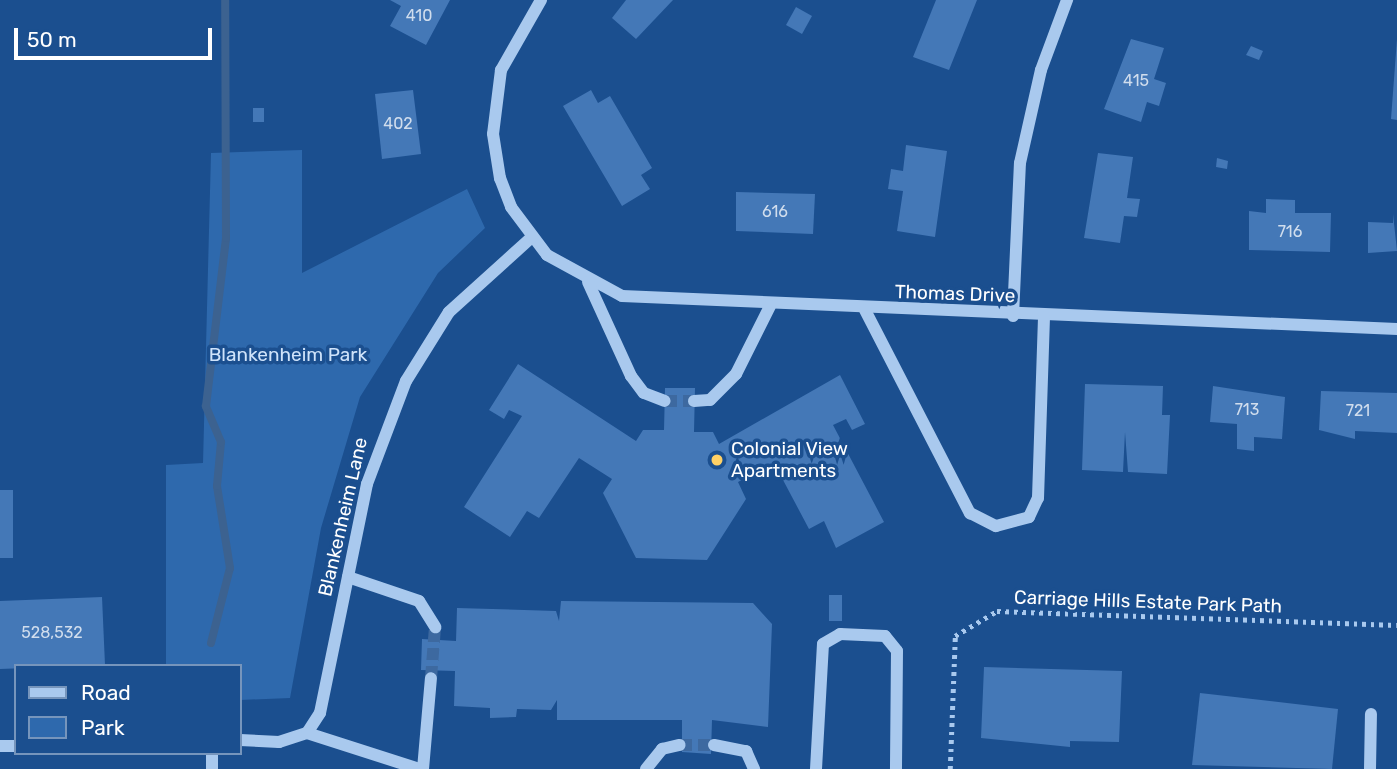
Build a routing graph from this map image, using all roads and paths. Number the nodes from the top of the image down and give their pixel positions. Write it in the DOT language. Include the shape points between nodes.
graph roads {
  1 [pos="541,0"];
  2 [pos="1067,0"];
  3 [pos="532,237"];
  4 [pos="588,282"];
  5 [pos="770,306"];
  6 [pos="865,310"];
  7 [pos="1013,316"];
  8 [pos="1044,317"];
  9 [pos="1397,330"];
  10 [pos="664,401"];
  11 [pos="694,401"];
  12 [pos="348,577"];
  13 [pos="1397,625"];
  14 [pos="435,627"];
  15 [pos="431,678"];
  16 [pos="1371,714"];
  17 [pos="307,733"];
  18 [pos="242,740"];
  19 [pos="680,745"];
  20 [pos="714,746"];
  21 [pos="421,769"];
  22 [pos="646,769"];
  23 [pos="754,769"];
  24 [pos="816,769"];
  25 [pos="896,769"];
  26 [pos="950,769"];
  27 [pos="1370,769"];
  1 -- 3 [label="street" via="501,70 493,134 511,207"];
  2 -- 7 [label="street" via="1041,70 1020,163"];
  3 -- 4 [label="street, Thomas Drive"];
  3 -- 12 [label="street, Blankenheim Lane" via="449,312 406,381 370,472"];
  4 -- 5 [label="street, Thomas Drive" via="622,296"];
  4 -- 10 [label="street" via="631,376 644,393"];
  5 -- 6 [label="street, Thomas Drive"];
  5 -- 11 [label="street" via="736,374 710,400"];
  6 -- 7 [label="street, Thomas Drive"];
  6 -- 8 [label="street" via="970,513 996,526 1028,517 1040,471"];
  7 -- 8 [label="street, Thomas Drive"];
  8 -- 9 [label="street, Thomas Drive"];
  12 -- 14 [label="street" via="419,601"];
  12 -- 17 [label="street, Blankenheim Lane" via="320,713"];
  13 -- 26 [label="path, Carriage Hills Estate Park Path" via="997,611 954,636"];
  15 -- 21 [label="street"];
  16 -- 27 [label="street"];
  17 -- 18 [label="street" via="279,741"];
  17 -- 21 [label="street"];
  19 -- 22 [label="street" via="662,749"];
  20 -- 23 [label="street" via="746,751"];
  24 -- 25 [label="street" via="823,644 840,634 885,636 897,651"];
}
